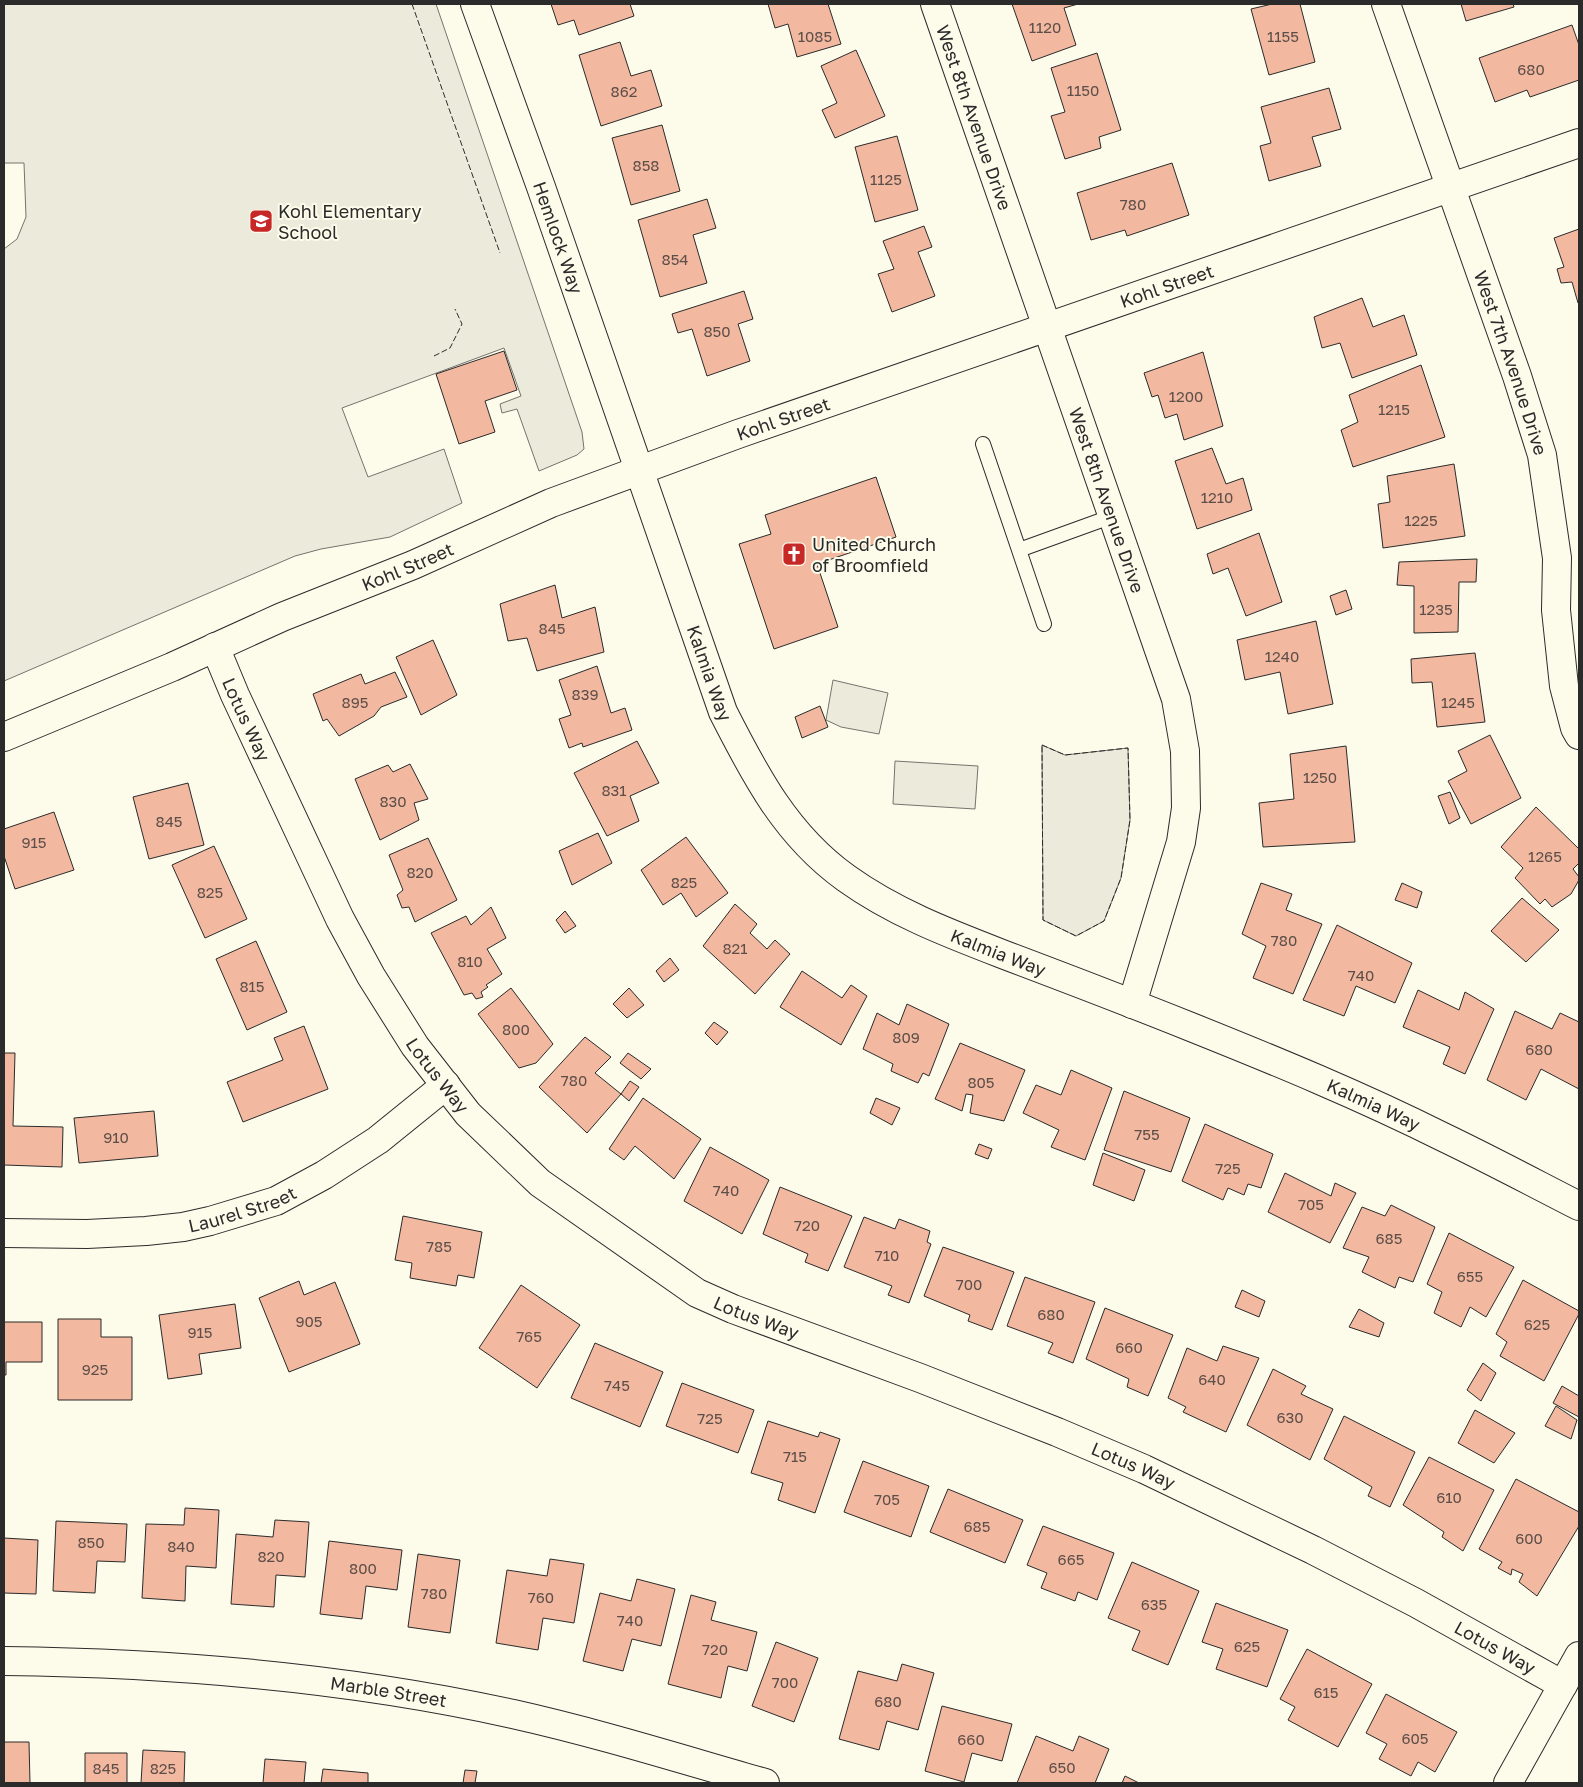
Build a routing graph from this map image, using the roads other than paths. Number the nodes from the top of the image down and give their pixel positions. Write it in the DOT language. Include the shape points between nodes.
graph roads {
  1 [pos="475,4"];
  2 [pos="935,4"];
  3 [pos="1386,4"];
  4 [pos="1579,142"];
  5 [pos="1450,187"];
  6 [pos="1048,326"];
  7 [pos="983,444"];
  8 [pos="640,471"];
  9 [pos="1113,516"];
  10 [pos="1019,550"];
  11 [pos="1044,624"];
  12 [pos="215,647"];
  13 [pos="1579,735"];
  14 [pos="4,737"];
  15 [pos="1132,1004"];
  16 [pos="446,1085"];
  17 [pos="1579,1206"];
  18 [pos="4,1233"];
  19 [pos="1579,1656"];
  20 [pos="4,1661"];
  21 [pos="1563,1685"];
  22 [pos="765,1783"];
  23 [pos="1508,1783"];
  1 -- 8 [label="street, Hemlock Way"];
  2 -- 6 [label="street, West 8th Avenue Drive"];
  3 -- 5 [label="street, West 7th Avenue Drive"];
  4 -- 5 [label="street, Kohl Street"];
  5 -- 6 [label="street, Kohl Street"];
  5 -- 13 [label="street, West 7th Avenue Drive" via="1542,455 1557,558 1556,610 1564,686"];
  6 -- 8 [label="street, Kohl Street"];
  6 -- 9 [label="street, West 8th Avenue Drive"];
  7 -- 10 [label="lane"];
  8 -- 12 [label="street, Kohl Street" via="551,504"];
  8 -- 15 [label="street, Kalmia Way" via="722,712 776,807 809,846 845,877 886,904 940,930"];
  9 -- 10 [label="lane"];
  9 -- 15 [label="street, West 8th Avenue Drive" via="1176,699 1185,751 1186,808 1181,842"];
  10 -- 11 [label="lane"];
  12 -- 14 [label="street, Kohl Street"];
  12 -- 16 [label="street, Lotus Way" via="340,919 415,1046"];
  15 -- 17 [label="street, Kalmia Way" via="1326,1083 1442,1136"];
  16 -- 18 [label="street, Laurel Street" via="378,1140 276,1201 183,1227 87,1234"];
  16 -- 21 [label="street, Lotus Way" via="468,1114 540,1183 697,1294 732,1310 920,1378 1144,1469 1322,1554"];
  19 -- 21 [label="street"];
  20 -- 22 [label="street, Marble Street" via="199,1668 402,1693 513,1714 603,1736"];
  21 -- 23 [label="street"];
}
